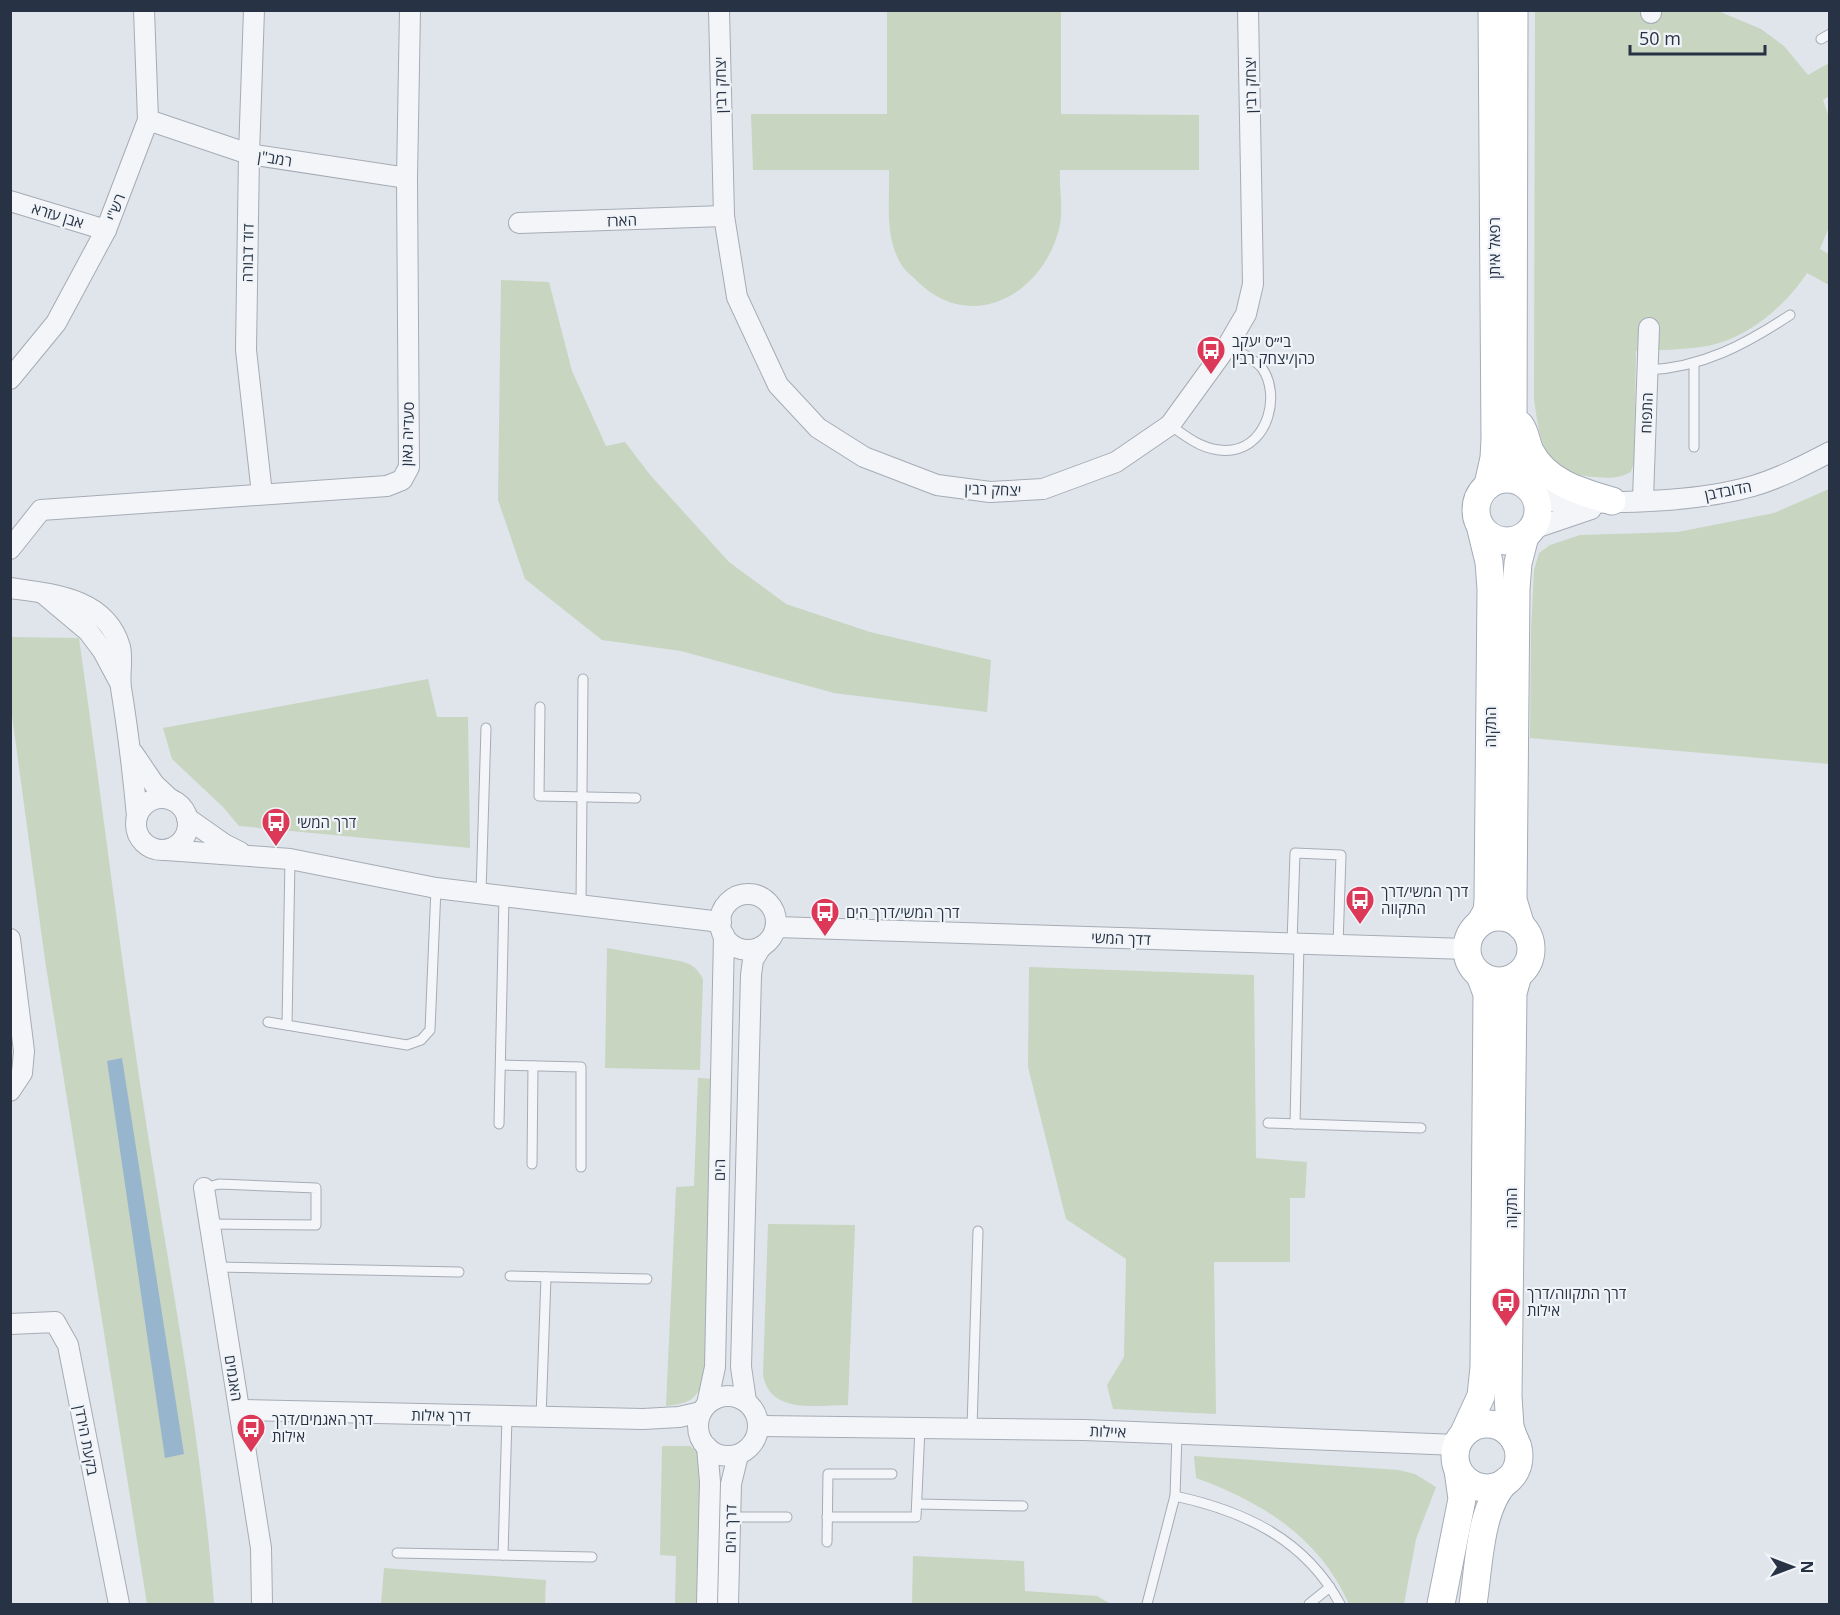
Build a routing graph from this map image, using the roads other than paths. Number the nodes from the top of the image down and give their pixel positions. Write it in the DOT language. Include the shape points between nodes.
graph roads {
  1 [pos="144,10"];
  2 [pos="255,10"];
  3 [pos="410,10"];
  4 [pos="719,10"];
  5 [pos="1248,10"];
  6 [pos="1492,10"];
  7 [pos="1514,10"];
  8 [pos="148,120"];
  9 [pos="249,154"];
  10 [pos="407,178"];
  11 [pos="10,201"];
  12 [pos="724,216"];
  13 [pos="519,223"];
  14 [pos="106,230"];
  15 [pos="1790,315"];
  16 [pos="1649,328"];
  17 [pos="1228,345"];
  18 [pos="1694,364"];
  19 [pos="1647,370"];
  20 [pos="10,379"];
  21 [pos="1512,415"];
  22 [pos="1170,425"];
  23 [pos="1695,447"];
  24 [pos="1829,454"];
  25 [pos="1488,485"];
  26 [pos="1527,487"];
  27 [pos="262,494"];
  28 [pos="1643,499"];
  29 [pos="1616,501"];
  30 [pos="1481,529"];
  31 [pos="1529,532"];
  32 [pos="10,549"];
  33 [pos="10,588"];
  34 [pos="583,679"];
  35 [pos="540,707"];
  36 [pos="486,728"];
  37 [pos="132,751"];
  38 [pos="581,797"];
  39 [pos="636,798"];
  40 [pos="171,800"];
  41 [pos="137,816"];
  42 [pos="187,818"];
  43 [pos="166,850"];
  44 [pos="248,855"];
  45 [pos="290,859"];
  46 [pos="436,888"];
  47 [pos="481,893"];
  48 [pos="504,896"];
  49 [pos="581,905"];
  50 [pos="1480,923"];
  51 [pos="1521,926"];
  52 [pos="776,927"];
  53 [pos="722,928"];
  54 [pos="10,939"];
  55 [pos="1295,943"];
  56 [pos="1338,945"];
  57 [pos="761,947"];
  58 [pos="1467,949"];
  59 [pos="1480,975"];
  60 [pos="1518,975"];
  61 [pos="268,1022"];
  62 [pos="287,1025"];
  63 [pos="501,1065"];
  64 [pos="533,1066"];
  65 [pos="10,1091"];
  66 [pos="1268,1123"];
  67 [pos="499,1124"];
  68 [pos="1295,1124"];
  69 [pos="1421,1128"];
  70 [pos="532,1164"];
  71 [pos="581,1167"];
  72 [pos="204,1188"];
  73 [pos="210,1224"];
  74 [pos="978,1231"];
  75 [pos="217,1267"];
  76 [pos="459,1272"];
  77 [pos="510,1276"];
  78 [pos="546,1277"];
  79 [pos="647,1279"];
  80 [pos="10,1324"];
  81 [pos="746,1401"];
  82 [pos="704,1408"];
  83 [pos="240,1410"];
  84 [pos="507,1417"];
  85 [pos="541,1417"];
  86 [pos="643,1419"];
  87 [pos="758,1426"];
  88 [pos="920,1427"];
  89 [pos="972,1428"];
  90 [pos="1177,1434"];
  91 [pos="1515,1441"];
  92 [pos="705,1445"];
  93 [pos="1460,1450"];
  94 [pos="738,1455"];
  95 [pos="892,1473"];
  96 [pos="1506,1481"];
  97 [pos="1175,1496"];
  98 [pos="916,1504"];
  99 [pos="1023,1506"];
  100 [pos="730,1517"];
  101 [pos="787,1517"];
  102 [pos="827,1517"];
  103 [pos="827,1542"];
  104 [pos="398,1553"];
  105 [pos="503,1555"];
  106 [pos="592,1557"];
  107 [pos="1330,1587"];
  108 [pos="119,1605"];
  109 [pos="262,1605"];
  110 [pos="707,1605"];
  111 [pos="728,1605"];
  112 [pos="1147,1605"];
  113 [pos="1309,1605"];
  114 [pos="1340,1605"];
  115 [pos="1441,1605"];
  116 [pos="1473,1605"];
  1 -- 8 [label="street, רש\"י"];
  2 -- 9 [label="street, דוד דבורה"];
  3 -- 10 [label="street, סעדיה גאון"];
  4 -- 12 [label="street, יצחק רבין"];
  5 -- 17 [label="street, יצחק רבין" via="1253,284 1246,314"];
  6 -- 25 [label="street, רפאל איתן" via="1495,440"];
  7 -- 21 [label="street, רפאל איתן"];
  8 -- 9 [label="street, רמב\"ן"];
  8 -- 14 [label="street, רש\"י"];
  9 -- 10 [label="street, רמב\"ן"];
  9 -- 27 [label="street, דוד דבורה" via="246,350"];
  10 -- 27 [label="street, סעדיה גאון" via="409,466 402,480 387,486"];
  11 -- 14 [label="street, אבן עזרא"];
  12 -- 13 [label="street, הארז"];
  12 -- 22 [label="street, יצחק רבין" via="737,297 778,385 818,428 864,457 937,485 990,492 1043,489 1116,462"];
  14 -- 20 [label="street, רש\"י" via="56,323"];
  15 -- 18 [label="lane" via="1741,347"];
  16 -- 19 [label="street, התפוח"];
  17 -- 22 [label="street, יצחק רבין"];
  17 -- 22 [label="lane" via="1261,367 1270,385 1271,406 1264,427 1251,441 1234,450 1215,450 1196,444"];
  18 -- 19 [label="lane"];
  18 -- 23 [label="lane"];
  19 -- 28 [label="street, התפוח"];
  21 -- 26 [label="street, רפאל איתן" via="1513,436"];
  21 -- 29 [label="street" via="1544,469 1573,489"];
  24 -- 28 [label="street, הדובדבן" via="1753,486"];
  25 -- 26 [label="street" via="1507,479"];
  25 -- 30 [label="street" via="1476,505"];
  26 -- 29 [label="street, הדובדבן" via="1553,501"];
  26 -- 31 [label="street" via="1538,510"];
  27 -- 32 [label="street, סעדיה גאון" via="41,510"];
  28 -- 29 [label="street, הדובדבן"];
  29 -- 31 [label="street, הדובדבן"];
  30 -- 31 [label="street" via="1502,542 1512,542"];
  30 -- 50 [label="street, התקוה" via="1491,589 1488,900"];
  31 -- 51 [label="street, התקוה" via="1518,564 1516,601 1514,900"];
  33 -- 37 [label="street" via="44,594 88,631 104,651 120,682"];
  34 -- 38 [label="lane"];
  35 -- 38 [label="lane" via="539,796"];
  36 -- 47 [label="lane"];
  37 -- 40 [label="street" via="154,784"];
  37 -- 41 [label="street"];
  38 -- 39 [label="lane"];
  38 -- 49 [label="lane"];
  40 -- 41 [label="street" via="154,799"];
  40 -- 42 [label="street" via="184,810"];
  41 -- 43 [label="street" via="142,841 148,847"];
  42 -- 43 [label="street" via="181,842"];
  42 -- 44 [label="street" via="224,844"];
  43 -- 44 [label="street"];
  44 -- 45 [label="street"];
  45 -- 46 [label="street"];
  45 -- 62 [label="lane"];
  46 -- 47 [label="street"];
  46 -- 62 [label="lane" via="430,1030 422,1040 407,1045"];
  47 -- 48 [label="street"];
  48 -- 49 [label="street"];
  48 -- 63 [label="lane"];
  49 -- 53 [label="street"];
  50 -- 51 [label="street" via="1504,917"];
  50 -- 58 [label="street" via="1471,934"];
  51 -- 60 [label="street" via="1531,949 1527,964"];
  52 -- 53 [label="street" via="771,905 753,894 744,894 732,899 724,909"];
  52 -- 55 [label="street, דדך המשי"];
  52 -- 57 [label="street" via="771,939"];
  53 -- 57 [label="street" via="732,945 740,949"];
  53 -- 82 [label="street, הים" via="715,1367"];
  54 -- 65 [label="street" via="24,1051 22,1073"];
  55 -- 56 [label="street, דדך המשי"];
  55 -- 56 [label="lane" via="1295,853 1341,855"];
  55 -- 68 [label="lane"];
  56 -- 58 [label="street, דדך המשי"];
  57 -- 81 [label="street, הים" via="753,960 751,975 741,1367"];
  58 -- 59 [label="street" via="1471,964"];
  59 -- 60 [label="street" via="1499,981"];
  59 -- 93 [label="street, התקוה" via="1487,994 1484,1367 1481,1396"];
  60 -- 91 [label="street, התקוה" via="1513,993 1508,1396"];
  61 -- 62 [label="lane"];
  63 -- 64 [label="lane"];
  63 -- 67 [label="lane"];
  64 -- 70 [label="lane"];
  64 -- 71 [label="lane" via="581,1067"];
  66 -- 68 [label="lane"];
  68 -- 69 [label="lane"];
  72 -- 73 [label="street, האגמים"];
  72 -- 73 [label="lane" via="219,1184 316,1188 316,1225"];
  73 -- 75 [label="street, האגמים"];
  74 -- 89 [label="lane"];
  75 -- 76 [label="lane"];
  75 -- 83 [label="street, האגמים"];
  77 -- 78 [label="lane"];
  78 -- 79 [label="lane"];
  78 -- 85 [label="lane"];
  80 -- 108 [label="street, בקעת הירדן" via="55,1322 68,1345"];
  81 -- 82 [label="street" via="723,1396"];
  81 -- 87 [label="street" via="755,1412"];
  82 -- 86 [label="street" via="680,1417"];
  82 -- 92 [label="street" via="698,1426"];
  83 -- 84 [label="street, דרך אילות"];
  83 -- 109 [label="street, האגמים" via="261,1548"];
  84 -- 85 [label="street, דרך אילות"];
  84 -- 105 [label="lane"];
  85 -- 86 [label="street, דרך אילות"];
  86 -- 92 [label="street" via="681,1426"];
  87 -- 88 [label="street, איילות"];
  87 -- 94 [label="street" via="752,1444"];
  88 -- 89 [label="street, איילות"];
  88 -- 98 [label="lane"];
  89 -- 90 [label="street, איילות"];
  90 -- 93 [label="street, איילות"];
  90 -- 97 [label="lane"];
  91 -- 93 [label="street" via="1506,1430 1492,1424 1477,1425"];
  91 -- 96 [label="street" via="1518,1461"];
  92 -- 94 [label="street" via="723,1456"];
  92 -- 110 [label="street" via="710,1482"];
  93 -- 96 [label="street" via="1468,1481 1492,1487"];
  93 -- 115 [label="street" via="1462,1499"];
  94 -- 100 [label="street, דרך הים" via="731,1484"];
  95 -- 102 [label="lane" via="828,1474"];
  96 -- 116 [label="street" via="1488,1508"];
  97 -- 107 [label="lane" via="1207,1503 1261,1524 1303,1554"];
  97 -- 112 [label="lane"];
  98 -- 99 [label="lane"];
  98 -- 102 [label="lane" via="916,1517"];
  100 -- 101 [label="lane"];
  100 -- 111 [label="street, דרך הים"];
  102 -- 103 [label="lane"];
  104 -- 105 [label="lane"];
  105 -- 106 [label="lane"];
  107 -- 113 [label="lane"];
  107 -- 114 [label="lane"];
}
